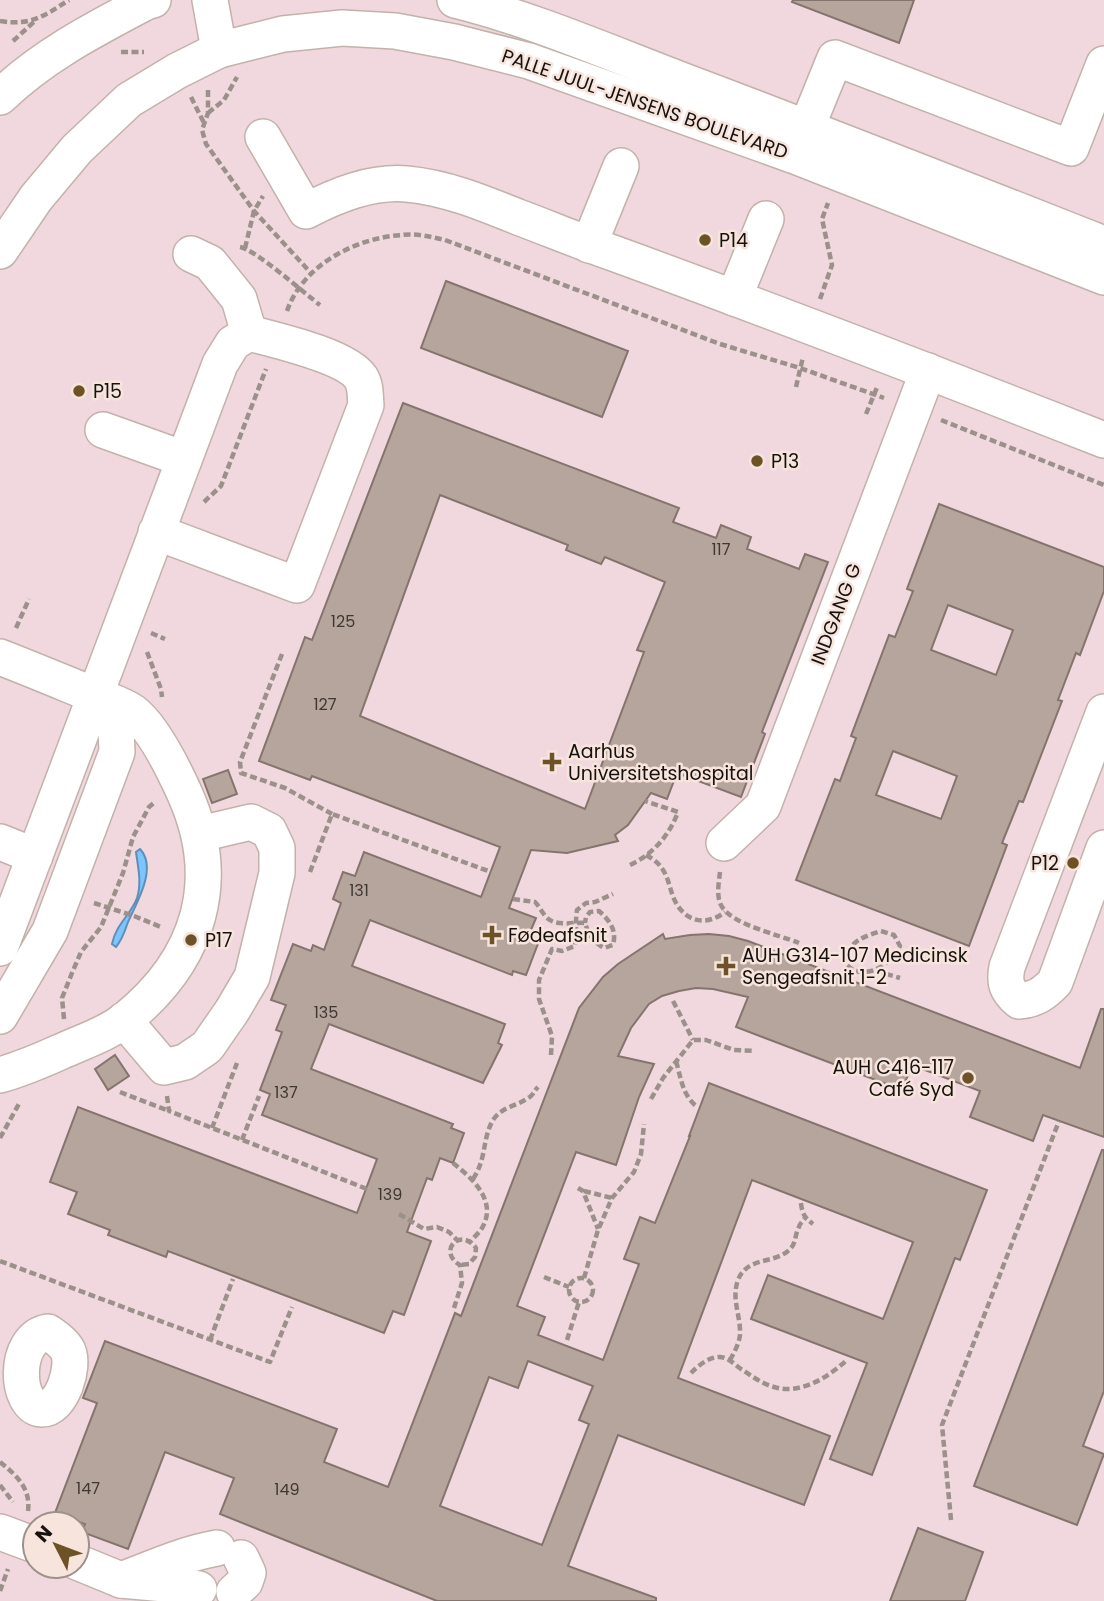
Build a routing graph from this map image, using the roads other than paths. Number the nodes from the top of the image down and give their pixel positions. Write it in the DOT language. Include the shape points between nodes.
graph roads {
  1 [pos="153,0"];
  2 [pos="210,0"];
  3 [pos="455,0"];
  4 [pos="219,50"];
  5 [pos="1104,64"];
  6 [pos="0,97"];
  7 [pos="263,137"];
  8 [pos="801,142"];
  9 [pos="621,166"];
  10 [pos="766,219"];
  11 [pos="1104,244"];
  12 [pos="589,245"];
  13 [pos="0,251"];
  14 [pos="191,254"];
  15 [pos="1104,277"];
  16 [pos="734,298"];
  17 [pos="263,337"];
  18 [pos="928,371"];
  19 [pos="103,430"];
  20 [pos="1104,440"];
  21 [pos="184,459"];
  22 [pos="170,537"];
  23 [pos="8,643"];
  24 [pos="105,700"];
  25 [pos="1104,712"];
  26 [pos="200,834"];
  27 [pos="0,842"];
  28 [pos="724,844"];
  29 [pos="1104,848"];
  30 [pos="35,856"];
  31 [pos="0,948"];
  32 [pos="0,1016"];
  33 [pos="124,1020"];
  34 [pos="12,1085"];
  35 [pos="0,1532"];
  36 [pos="21,1540"];
  37 [pos="91,1568"];
  38 [pos="121,1580"];
  39 [pos="199,1589"];
  40 [pos="234,1592"];
  1 -- 6 [label="street" via="79,37"];
  2 -- 4 [label="street"];
  3 -- 8 [label="street, PALLE JUUL-JENSENS BOULEVARD" via="550,30"];
  4 -- 8 [label="street, PALLE JUUL-JENSENS BOULEVARD" via="283,34 342,28 395,31 528,61"];
  4 -- 13 [label="street, PALLE JUUL-JENSENS BOULEVARD" via="128,100 76,149"];
  5 -- 8 [label="street" via="1071,148 835,58"];
  7 -- 12 [label="street" via="306,211 367,186 414,185 464,195"];
  8 -- 11 [label="street, PALLE JUUL-JENSENS BOULEVARD"];
  8 -- 15 [label="street, PALLE JUUL-JENSENS BOULEVARD" via="839,173"];
  9 -- 12 [label="street"];
  10 -- 16 [label="street"];
  12 -- 16 [label="street"];
  14 -- 17 [label="street" via="209,263"];
  16 -- 18 [label="street"];
  17 -- 21 [label="street" via="233,343 220,364"];
  17 -- 22 [label="street" via="340,361 352,368 365,391 366,405 298,585"];
  18 -- 20 [label="street"];
  18 -- 28 [label="street, INDGANG G" via="763,806"];
  19 -- 21 [label="street"];
  21 -- 22 [label="street"];
  22 -- 24 [label="street"];
  23 -- 24 [label="street"];
  24 -- 26 [label="street" via="132,711 150,729 182,787"];
  24 -- 30 [label="street"];
  24 -- 32 [label="street" via="117,752 50,931"];
  25 -- 29 [label="street" via="1007,967 1007,987 1019,1001 1039,996 1055,982"];
  26 -- 33 [label="street" via="204,882 191,938 154,993"];
  26 -- 33 [label="street" via="251,822 269,831 277,848 277,873 252,976 207,1046 184,1062 164,1067"];
  27 -- 30 [label="street"];
  30 -- 31 [label="street"];
  33 -- 34 [label="street" via="23,1068"];
  35 -- 36 [label="street"];
  37 -- 38 [label="street"];
  38 -- 39 [label="street"];
  38 -- 40 [label="street" via="176,1559 229,1553 248,1573"];
}
